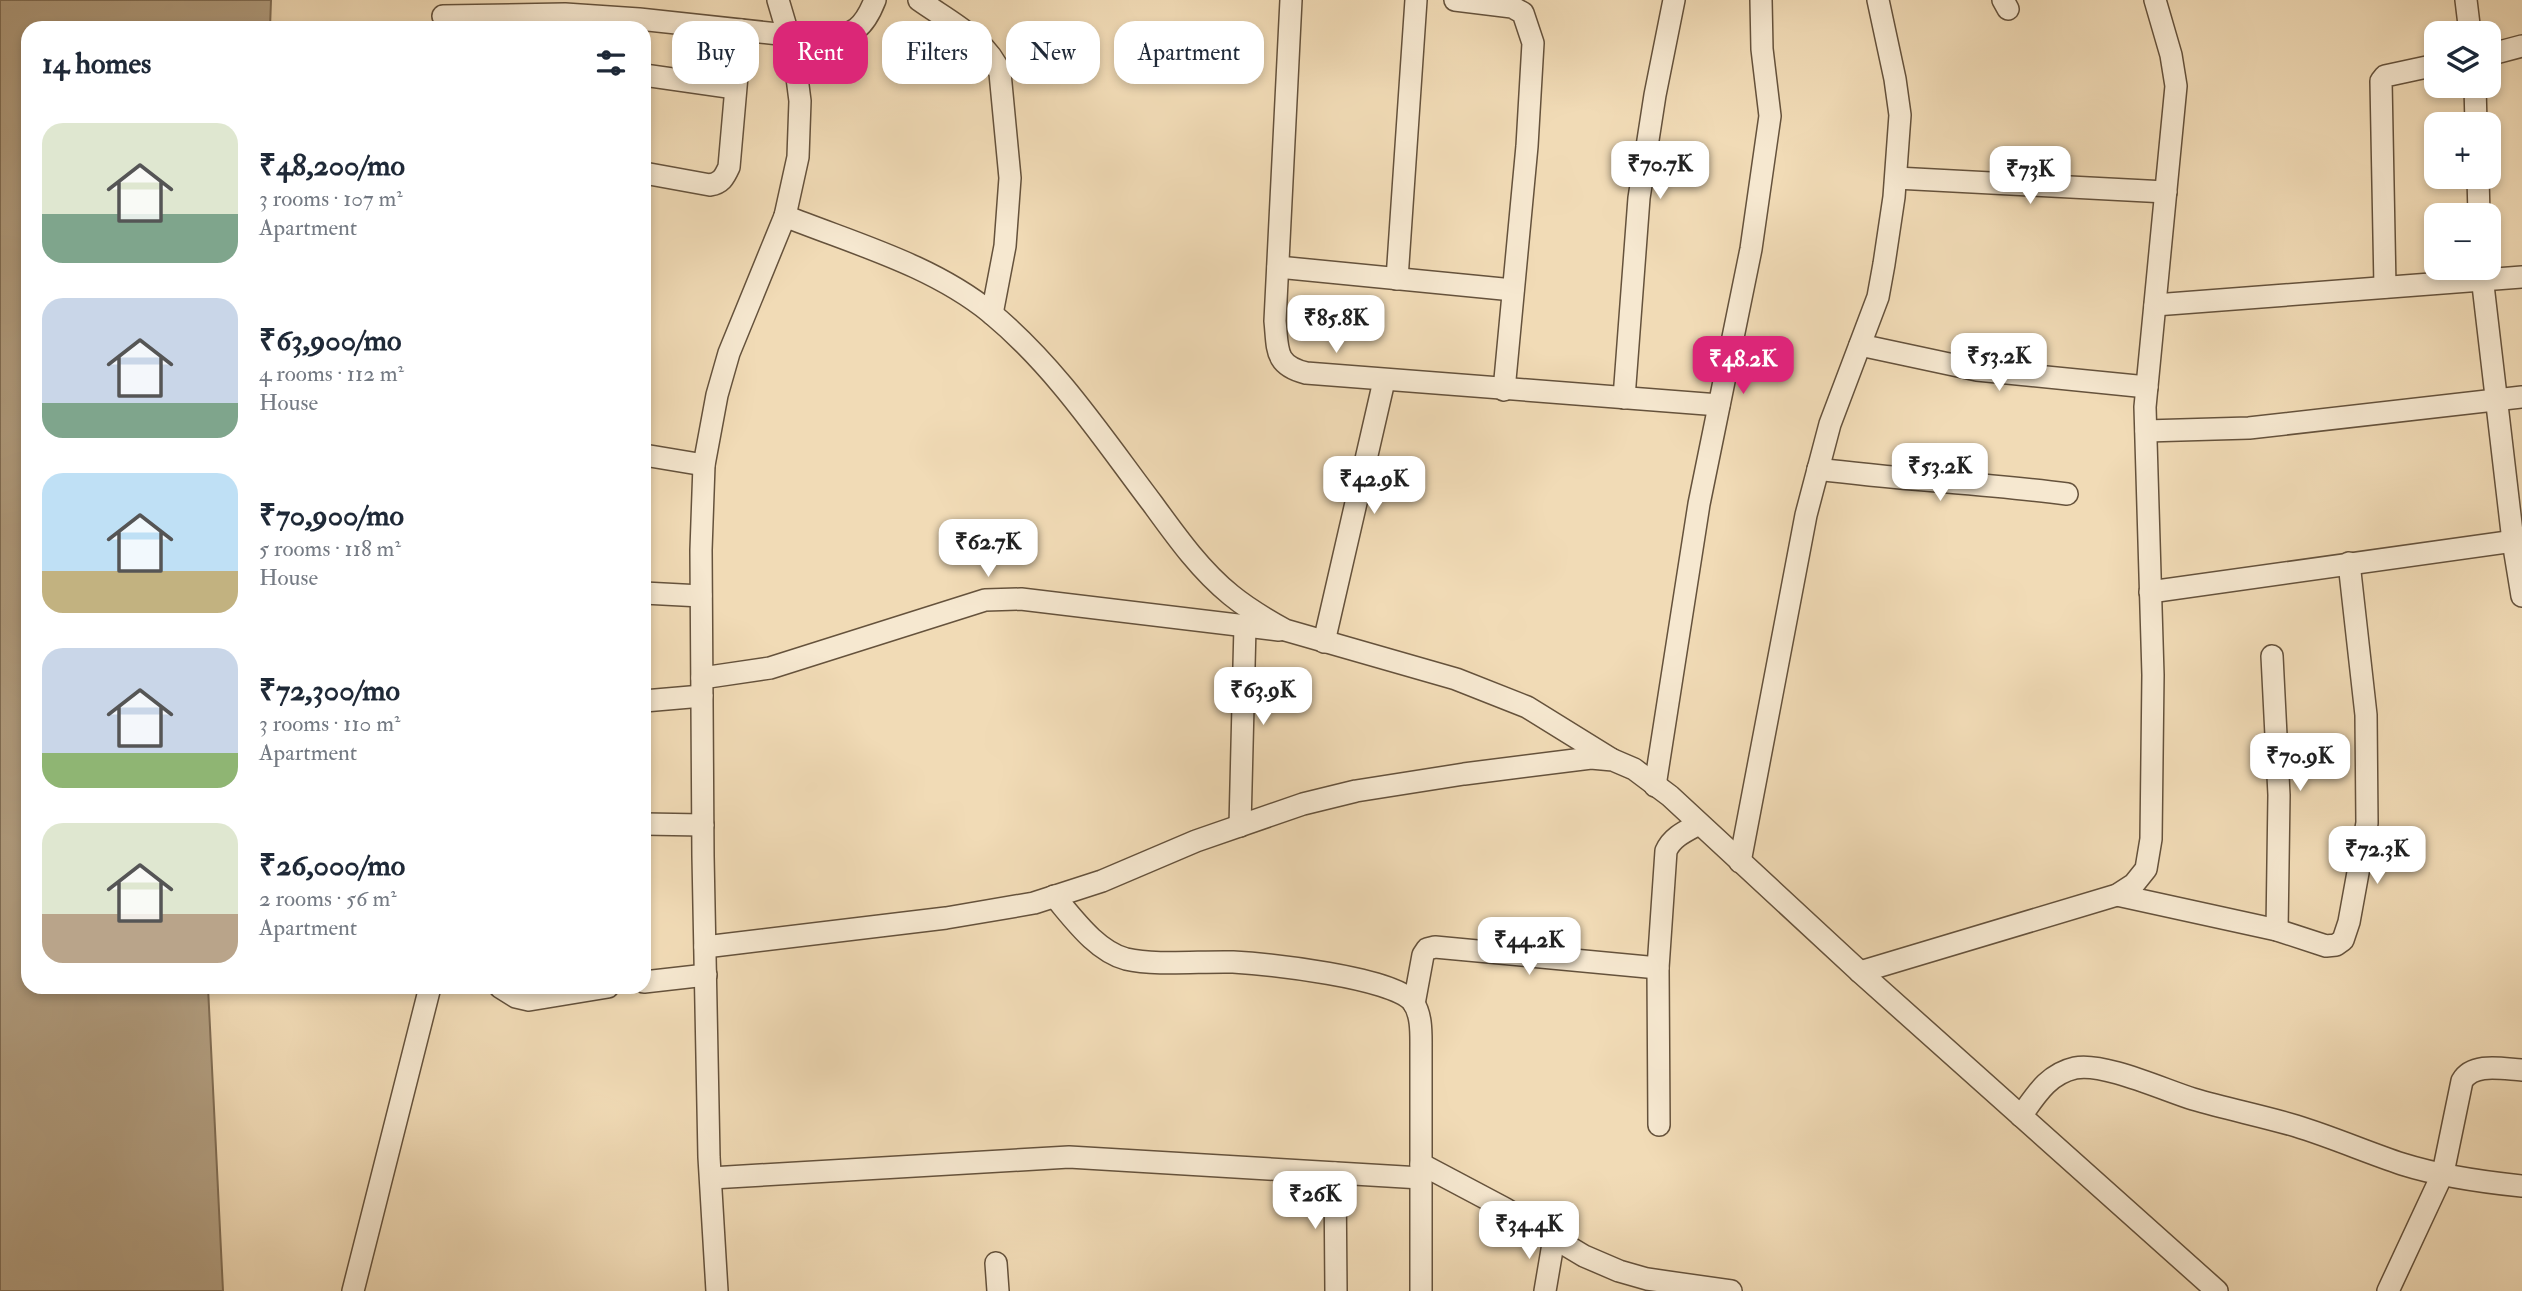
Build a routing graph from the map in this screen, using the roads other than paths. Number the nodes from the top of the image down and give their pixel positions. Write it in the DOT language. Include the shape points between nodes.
graph roads {
  1 [pos="778,0"];
  2 [pos="875,0"];
  3 [pos="919,0"];
  4 [pos="1291,0"];
  5 [pos="1416,0"];
  6 [pos="1455,0"];
  7 [pos="1674,0"];
  8 [pos="1761,0"];
  9 [pos="1878,0"];
  10 [pos="2466,0"];
  11 [pos="2162,2"];
  12 [pos="530,7"];
  13 [pos="443,16"];
  14 [pos="565,21"];
  15 [pos="784,21"];
  16 [pos="864,21"];
  17 [pos="2469,21"];
  18 [pos="672,23"];
  19 [pos="2522,46"];
  20 [pos="2501,51"];
  21 [pos="2424,68"];
  22 [pos="651,76"];
  23 [pos="735,84"];
  24 [pos="798,84"];
  25 [pos="735,88"];
  26 [pos="651,174"];
  27 [pos="1896,178"];
  28 [pos="2166,192"];
  29 [pos="785,216"];
  30 [pos="1278,267"];
  31 [pos="2501,275"];
  32 [pos="2522,277"];
  33 [pos="1396,279"];
  34 [pos="2437,280"];
  35 [pos="2482,280"];
  36 [pos="2385,287"];
  37 [pos="1513,290"];
  38 [pos="2155,305"];
  39 [pos="992,314"];
  40 [pos="1860,345"];
  41 [pos="1384,380"];
  42 [pos="2147,387"];
  43 [pos="1504,390"];
  44 [pos="2522,397"];
  45 [pos="1624,398"];
  46 [pos="2496,399"];
  47 [pos="1719,405"];
  48 [pos="2146,431"];
  49 [pos="651,456"];
  50 [pos="704,465"];
  51 [pos="1818,470"];
  52 [pos="2067,494"];
  53 [pos="2517,540"];
  54 [pos="2350,563"];
  55 [pos="2150,592"];
  56 [pos="651,593"];
  57 [pos="701,596"];
  58 [pos="2522,596"];
  59 [pos="1245,626"];
  60 [pos="1285,630"];
  61 [pos="1324,642"];
  62 [pos="2272,656"];
  63 [pos="702,687"];
  64 [pos="651,699"];
  65 [pos="1613,760"];
  66 [pos="1655,786"];
  67 [pos="651,824"];
  68 [pos="1699,824"];
  69 [pos="703,825"];
  70 [pos="1240,826"];
  71 [pos="1740,862"];
  72 [pos="2117,895"];
  73 [pos="1054,896"];
  74 [pos="2277,930"];
  75 [pos="705,947"];
  76 [pos="1658,968"];
  77 [pos="1860,972"];
  78 [pos="706,975"];
  79 [pos="651,981"];
  80 [pos="428,994"];
  81 [pos="523,994"];
  82 [pos="573,994"];
  83 [pos="1414,1004"];
  84 [pos="2522,1070"];
  85 [pos="2021,1116"];
  86 [pos="1659,1125"];
  87 [pos="1421,1171"];
  88 [pos="1335,1173"];
  89 [pos="2443,1173"];
  90 [pos="711,1178"];
  91 [pos="2522,1186"];
  92 [pos="1554,1238"];
  93 [pos="996,1264"];
  94 [pos="1670,1287"];
  95 [pos="353,1291"];
  96 [pos="717,1291"];
  97 [pos="998,1291"];
  98 [pos="1336,1291"];
  99 [pos="1421,1291"];
  100 [pos="1545,1291"];
  101 [pos="1731,1291"];
  102 [pos="2217,1291"];
  103 [pos="2388,1291"];
  1 -- 15 [label="street"];
  2 -- 16 [label="street"];
  3 -- 39 [label="street" via="984,47 1000,73 1010,178"];
  4 -- 30 [label="street"];
  5 -- 33 [label="street"];
  6 -- 37 [label="street" via="1512,7 1523,13 1533,43"];
  7 -- 45 [label="street" via="1639,198"];
  8 -- 47 [label="street" via="1770,117 1751,249"];
  9 -- 27 [label="street" via="1900,115"];
  10 -- 17 [label="street"];
  11 -- 28 [label="street" via="2176,86"];
  12 -- 13 [label="street"];
  12 -- 14 [label="street"];
  14 -- 18 [label="street"];
  19 -- 20 [label="street"];
  21 -- 36 [label="street" via="2385,76 2381,82"];
  22 -- 25 [label="street"];
  23 -- 25 [label="street"];
  24 -- 29 [label="street" via="798,157"];
  25 -- 26 [label="street" via="729,167 719,183"];
  27 -- 28 [label="street"];
  27 -- 40 [label="street" via="1878,297"];
  28 -- 38 [label="street"];
  29 -- 39 [label="street" via="908,264 954,286"];
  29 -- 50 [label="street" via="729,353"];
  30 -- 33 [label="street"];
  30 -- 41 [label="street" via="1275,321 1282,362 1291,370 1306,373"];
  31 -- 32 [label="street"];
  33 -- 37 [label="street"];
  34 -- 36 [label="street"];
  35 -- 46 [label="street"];
  36 -- 38 [label="street"];
  37 -- 43 [label="street"];
  38 -- 42 [label="street"];
  39 -- 60 [label="street" via="1083,408 1193,558 1231,595"];
  40 -- 42 [label="street" via="1977,370"];
  40 -- 51 [label="street"];
  41 -- 43 [label="street"];
  41 -- 61 [label="street"];
  42 -- 48 [label="street"];
  43 -- 45 [label="street"];
  44 -- 46 [label="street"];
  45 -- 47 [label="street"];
  46 -- 48 [label="street" via="2249,428"];
  46 -- 53 [label="street"];
  47 -- 66 [label="street"];
  48 -- 55 [label="street"];
  49 -- 50 [label="street"];
  50 -- 57 [label="street"];
  51 -- 52 [label="street"];
  51 -- 71 [label="street"];
  53 -- 54 [label="street"];
  53 -- 58 [label="street"];
  54 -- 55 [label="street"];
  54 -- 74 [label="street" via="2366,715 2367,823 2349,922 2343,940 2336,945"];
  55 -- 72 [label="street" via="2151,839 2146,869"];
  56 -- 57 [label="street"];
  57 -- 63 [label="street"];
  59 -- 60 [label="street"];
  59 -- 63 [label="street" via="1021,599 985,600"];
  59 -- 70 [label="street"];
  60 -- 61 [label="street"];
  61 -- 65 [label="street" via="1456,679 1527,707"];
  62 -- 74 [label="street" via="2279,794"];
  63 -- 64 [label="street"];
  63 -- 69 [label="street"];
  65 -- 66 [label="street"];
  65 -- 70 [label="street" via="1591,758 1356,791"];
  66 -- 68 [label="street"];
  67 -- 69 [label="street"];
  68 -- 71 [label="street"];
  68 -- 76 [label="street" via="1677,836 1666,851"];
  69 -- 75 [label="street"];
  70 -- 73 [label="street"];
  71 -- 77 [label="street"];
  72 -- 74 [label="street"];
  72 -- 77 [label="street"];
  73 -- 75 [label="street" via="946,918"];
  73 -- 83 [label="street" via="1084,930 1124,958 1235,962 1328,974 1386,986 1405,994"];
  75 -- 78 [label="street"];
  76 -- 83 [label="street" via="1427,948"];
  76 -- 86 [label="street"];
  77 -- 85 [label="street"];
  78 -- 79 [label="street"];
  78 -- 90 [label="street"];
  80 -- 95 [label="street"];
  81 -- 82 [label="street" via="543,1000"];
  83 -- 87 [label="street" via="1421,1039"];
  84 -- 89 [label="street" via="2476,1069 2466,1074"];
  85 -- 89 [label="street" via="2050,1079 2087,1067 2298,1126 2404,1165"];
  85 -- 102 [label="street"];
  87 -- 88 [label="street"];
  87 -- 92 [label="street" via="1504,1208"];
  87 -- 99 [label="street"];
  88 -- 90 [label="street" via="1069,1157"];
  88 -- 98 [label="street"];
  89 -- 91 [label="street"];
  89 -- 103 [label="street"];
  90 -- 96 [label="street"];
  92 -- 94 [label="street" via="1619,1271"];
  92 -- 100 [label="street"];
  93 -- 97 [label="street"];
  94 -- 101 [label="street"];
}
